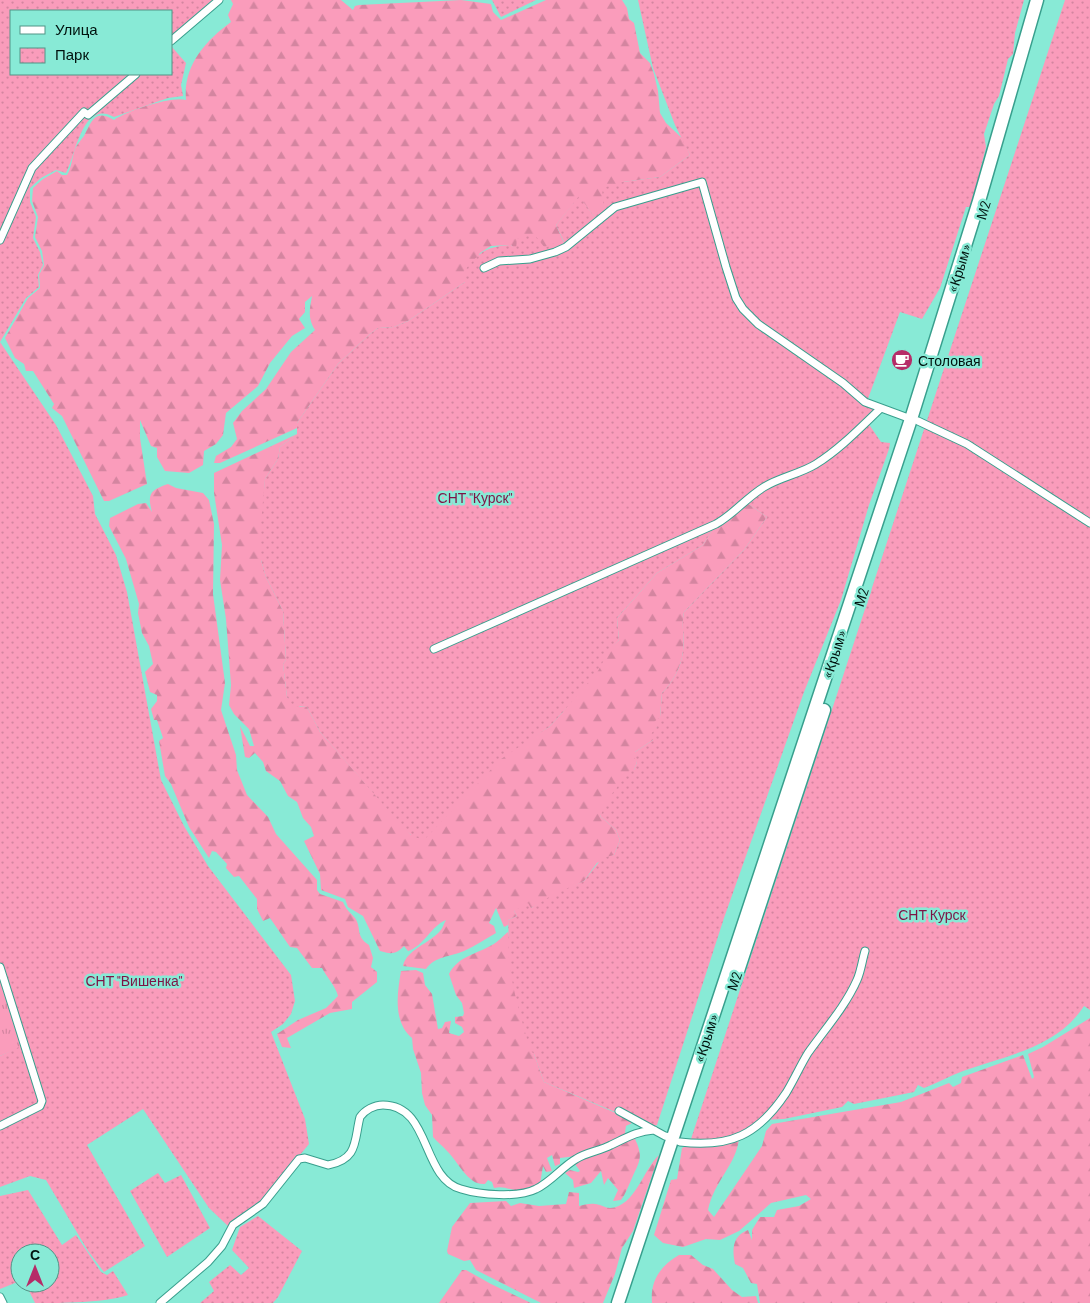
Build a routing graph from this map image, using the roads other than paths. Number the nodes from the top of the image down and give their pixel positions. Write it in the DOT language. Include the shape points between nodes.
graph roads {
  1 [pos="219,0"];
  2 [pos="1037,0"];
  3 [pos="1045,0"];
  4 [pos="172,39"];
  5 [pos="135,75"];
  6 [pos="0,240"];
  7 [pos="484,268"];
  8 [pos="880,409"];
  9 [pos="914,420"];
  10 [pos="1090,524"];
  11 [pos="434,649"];
  12 [pos="865,951"];
  13 [pos="0,966"];
  14 [pos="619,1111"];
  15 [pos="0,1126"];
  16 [pos="654,1130"];
  17 [pos="677,1140"];
  18 [pos="0,1297"];
  19 [pos="3,1303"];
  20 [pos="160,1303"];
  21 [pos="618,1303"];
  22 [pos="626,1303"];
  1 -- 4 [label="street"];
  2 -- 9 [label="highway, «Крым»"];
  3 -- 9 [label="highway, М2" via="952,316"];
  5 -- 6 [label="street" via="88,115 84,112 32,168"];
  7 -- 8 [label="street" via="499,261 530,259 555,252 615,207 702,182 736,298 743,309 758,324"];
  8 -- 9 [label="street"];
  8 -- 11 [label="street" via="816,464 766,486 716,524"];
  9 -- 10 [label="street" via="966,444"];
  9 -- 17 [label="highway, «Крым»"];
  12 -- 17 [label="street" via="848,996 807,1054 787,1091 763,1122 748,1132 716,1144"];
  13 -- 15 [label="street" via="42,1101 40,1106"];
  14 -- 16 [label="street"];
  16 -- 17 [label="street"];
  16 -- 20 [label="street" via="636,1132 610,1146 582,1155 536,1189 498,1194 462,1190 448,1184 418,1128 408,1116 395,1106 380,1105 360,1117 354,1147 344,1159 328,1165 299,1159 263,1204 233,1225 226,1241 208,1262"];
  17 -- 21 [label="highway, «Крым»"];
  17 -- 22 [label="highway"];
  18 -- 19 [label="street"];
}
